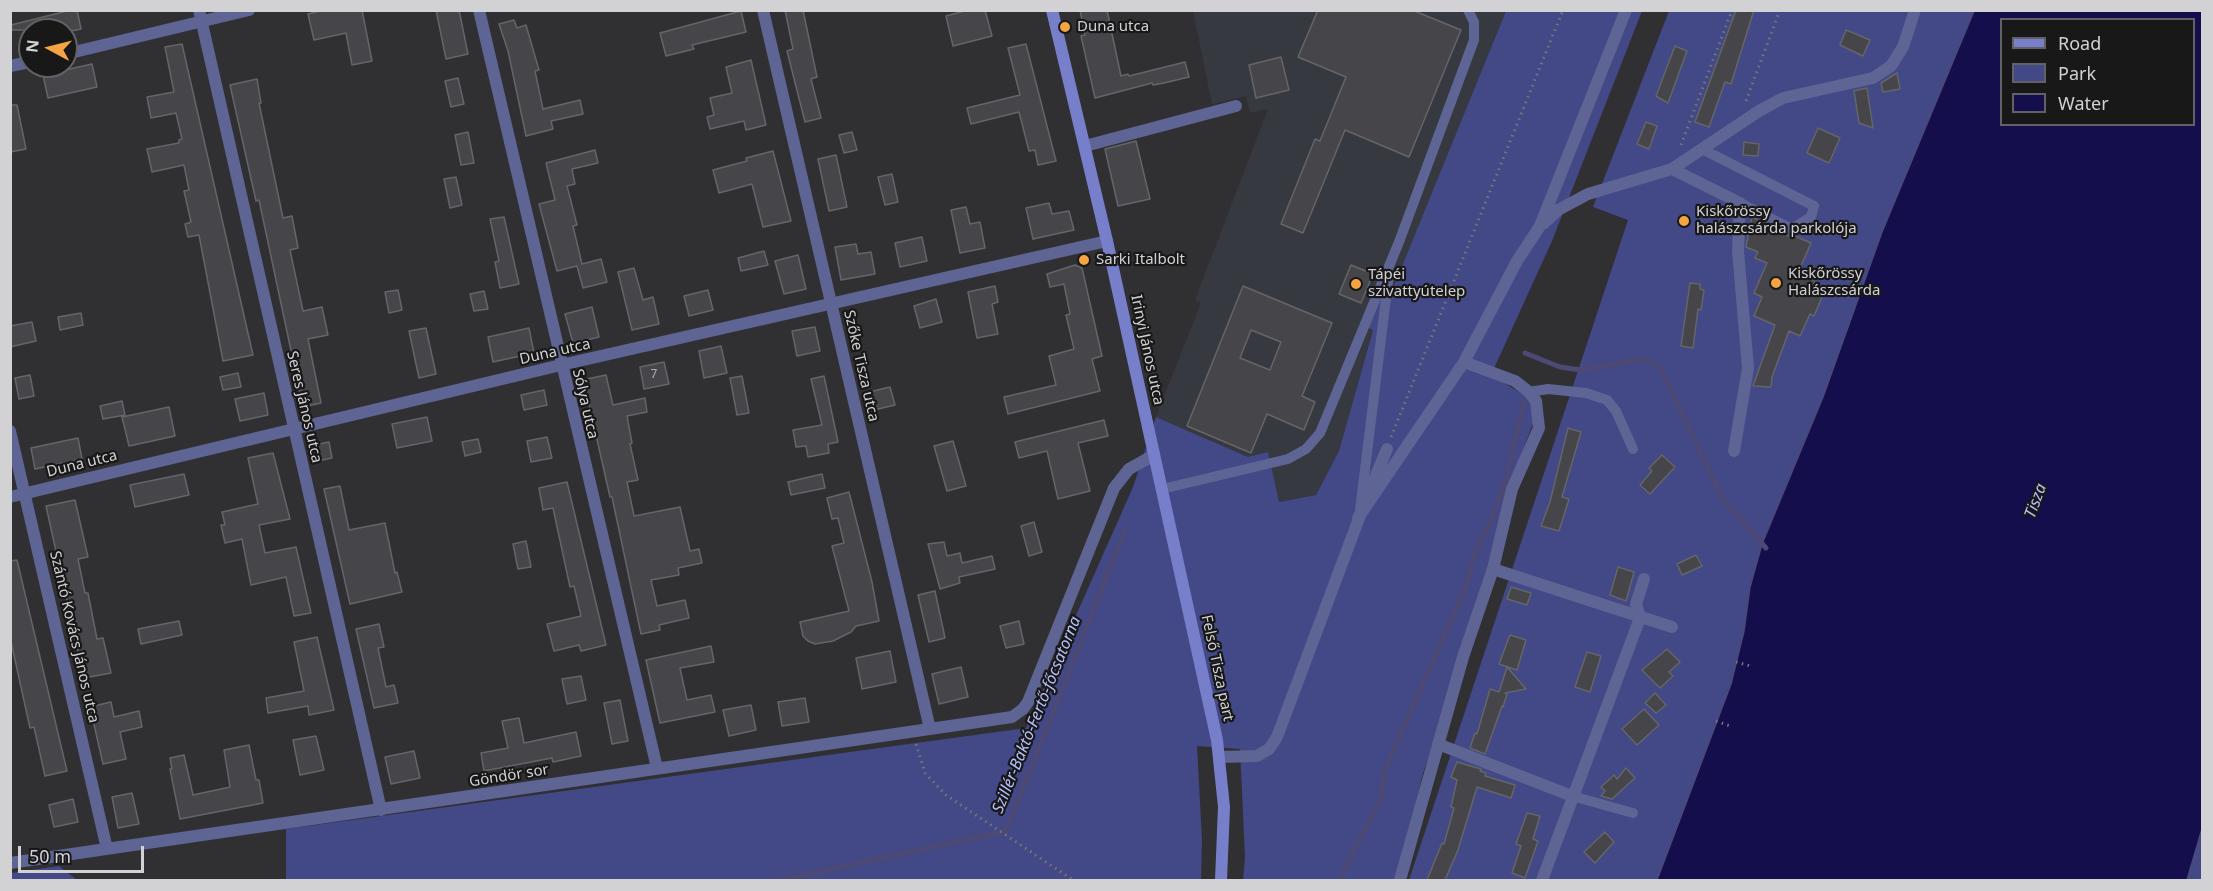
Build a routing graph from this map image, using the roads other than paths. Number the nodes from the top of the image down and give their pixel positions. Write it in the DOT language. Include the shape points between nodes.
graph roads {
  1 [pos="249,10"];
  2 [pos="479,10"];
  3 [pos="763,10"];
  4 [pos="1052,10"];
  5 [pos="1468,10"];
  6 [pos="1626,10"];
  7 [pos="1915,10"];
  8 [pos="200,16"];
  9 [pos="78,51"];
  10 [pos="1236,106"];
  11 [pos="1085,146"];
  12 [pos="1702,149"];
  13 [pos="1672,169"];
  14 [pos="1740,203"];
  15 [pos="1540,226"];
  16 [pos="1107,241"];
  17 [pos="1391,261"];
  18 [pos="831,305"];
  19 [pos="1464,362"];
  20 [pos="561,365"];
  21 [pos="1529,392"];
  22 [pos="293,429"];
  23 [pos="10,431"];
  24 [pos="1387,449"];
  25 [pos="1632,449"];
  26 [pos="1734,451"];
  27 [pos="1155,460"];
  28 [pos="1162,489"];
  29 [pos="25,493"];
  30 [pos="10,497"];
  31 [pos="1359,518"];
  32 [pos="1493,569"];
  33 [pos="1644,579"];
  34 [pos="1640,618"];
  35 [pos="1672,627"];
  36 [pos="930,729"];
  37 [pos="1438,744"];
  38 [pos="1220,758"];
  39 [pos="657,768"];
  40 [pos="1572,796"];
  41 [pos="381,810"];
  42 [pos="1633,813"];
  43 [pos="107,849"];
  44 [pos="10,863"];
  45 [pos="1221,880"];
  46 [pos="1400,880"];
  47 [pos="1542,880"];
  1 -- 8 [label="street"];
  2 -- 20 [label="street, Sólya utca"];
  3 -- 18 [label="street, Szőke Tisza utca"];
  4 -- 11 [label="main road, Irinyi János utca"];
  5 -- 17 [label="lane" via="1474,22 1474,40"];
  6 -- 15 [label="street"];
  7 -- 12 [label="street" via="1903,47 1891,66 1873,78 1783,98"];
  8 -- 9 [label="street"];
  8 -- 22 [label="street, Seres János utca"];
  10 -- 11 [label="street"];
  11 -- 16 [label="main road, Irinyi János utca"];
  12 -- 13 [label="street"];
  12 -- 14 [label="lane" via="1814,206 1811,217 1792,229"];
  13 -- 14 [label="street"];
  13 -- 15 [label="street" via="1587,194 1558,210"];
  14 -- 26 [label="street" via="1738,251 1748,368"];
  15 -- 19 [label="street" via="1517,261"];
  16 -- 18 [label="street, Duna utca"];
  16 -- 27 [label="main road, Irinyi János utca"];
  17 -- 28 [label="lane" via="1320,433 1306,449 1270,464"];
  17 -- 31 [label="lane"];
  18 -- 20 [label="street, Duna utca"];
  18 -- 36 [label="street, Szőke Tisza utca"];
  19 -- 21 [label="street" via="1515,381"];
  19 -- 31 [label="street"];
  20 -- 22 [label="street, Duna utca"];
  20 -- 39 [label="street, Sólya utca"];
  21 -- 25 [label="lane" via="1548,389 1607,400 1616,411"];
  21 -- 32 [label="street" via="1536,401 1539,428 1512,489"];
  22 -- 29 [label="street, Duna utca"];
  22 -- 41 [label="street, Seres János utca"];
  23 -- 29 [label="street, Szántó Kovács János utca"];
  24 -- 31 [label="street"];
  27 -- 28 [label="main road, Felső Tisza part"];
  27 -- 36 [label="street, Göndör sor" via="1129,469 1114,488 1023,709 1011,717"];
  28 -- 38 [label="main road, Felső Tisza part"];
  29 -- 30 [label="street, Duna utca"];
  29 -- 43 [label="street, Szántó Kovács János utca"];
  31 -- 38 [label="street" via="1277,737 1269,749 1257,756"];
  32 -- 34 [label="street"];
  32 -- 37 [label="street"];
  33 -- 34 [label="street" via="1636,604"];
  34 -- 35 [label="street"];
  34 -- 40 [label="street"];
  36 -- 39 [label="street, Göndör sor"];
  37 -- 40 [label="street"];
  37 -- 46 [label="street"];
  38 -- 45 [label="main road, Felső Tisza part" via="1224,807"];
  39 -- 41 [label="street, Göndör sor"];
  40 -- 42 [label="lane"];
  40 -- 47 [label="street"];
  41 -- 43 [label="street, Göndör sor"];
  43 -- 44 [label="street, Göndör sor"];
}
